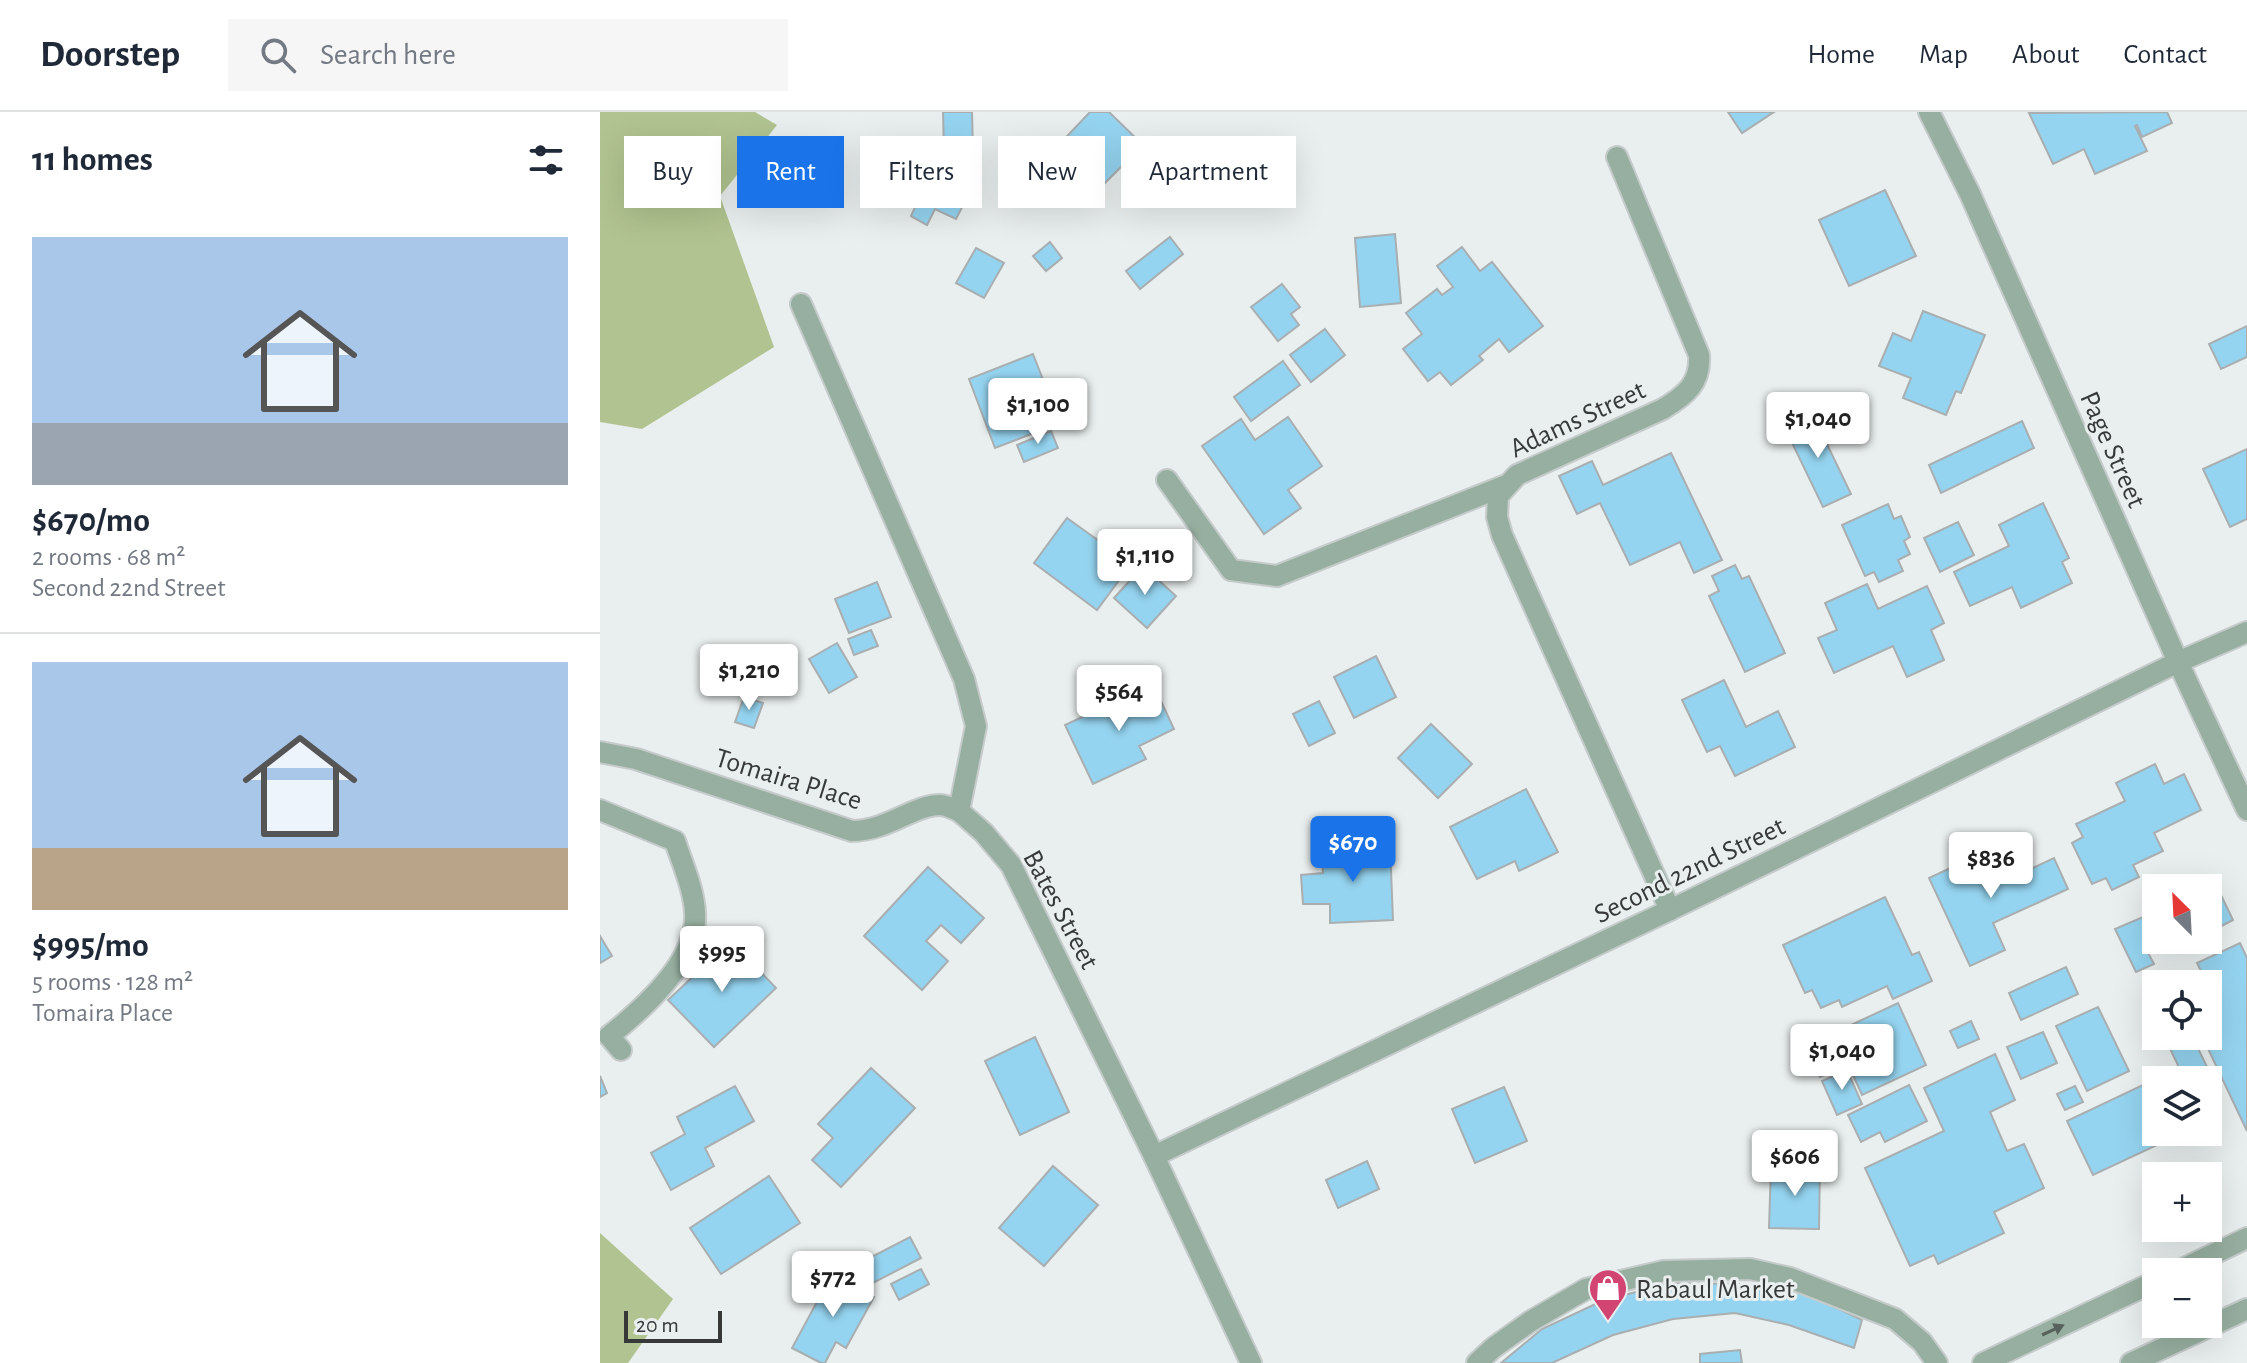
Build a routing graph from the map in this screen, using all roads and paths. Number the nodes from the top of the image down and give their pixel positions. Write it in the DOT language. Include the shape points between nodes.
graph roads {
  1 [pos="1929,112"];
  2 [pos="1617,157"];
  3 [pos="801,304"];
  4 [pos="1167,480"];
  5 [pos="1504,486"];
  6 [pos="2247,632"];
  7 [pos="2178,662"];
  8 [pos="600,752"];
  9 [pos="600,810"];
  10 [pos="2247,810"];
  11 [pos="959,811"];
  12 [pos="1670,910"];
  13 [pos="621,1050"];
  14 [pos="1154,1156"];
  15 [pos="2247,1238"];
  16 [pos="2205,1258"];
  17 [pos="2142,1288"];
  18 [pos="2247,1309"];
  19 [pos="1251,1363"];
  20 [pos="1477,1363"];
  21 [pos="1937,1363"];
  22 [pos="1983,1363"];
  23 [pos="2131,1363"];
  1 -- 7 [label="street, Page Street"];
  2 -- 5 [label="street, Adams Street" via="1699,355 1697,377 1684,396 1663,409 1531,468"];
  3 -- 11 [label="street" via="964,679 976,726"];
  4 -- 5 [label="street" via="1231,570 1277,576"];
  5 -- 12 [label="street, Adams Street" via="1496,504 1502,535"];
  6 -- 7 [label="street, Second 22nd Street"];
  7 -- 10 [label="street, Page Street"];
  7 -- 12 [label="street, Second 22nd Street"];
  8 -- 11 [label="street, Tomaira Place" via="636,759 852,831 868,831 931,806 943,804"];
  9 -- 13 [label="street" via="675,841 696,914 686,957 609,1036"];
  11 -- 14 [label="street, Bates Street" via="1011,865"];
  12 -- 14 [label="street, Second 22nd Street"];
  14 -- 19 [label="street, Bates Street"];
  15 -- 16 [label="street"];
  22 -- 17 [label="street, one-way"];
  18 -- 23 [label="street"];
  20 -- 21 [label="street" via="1586,1289 1664,1271 1750,1269 1790,1278 1895,1319"];
}
